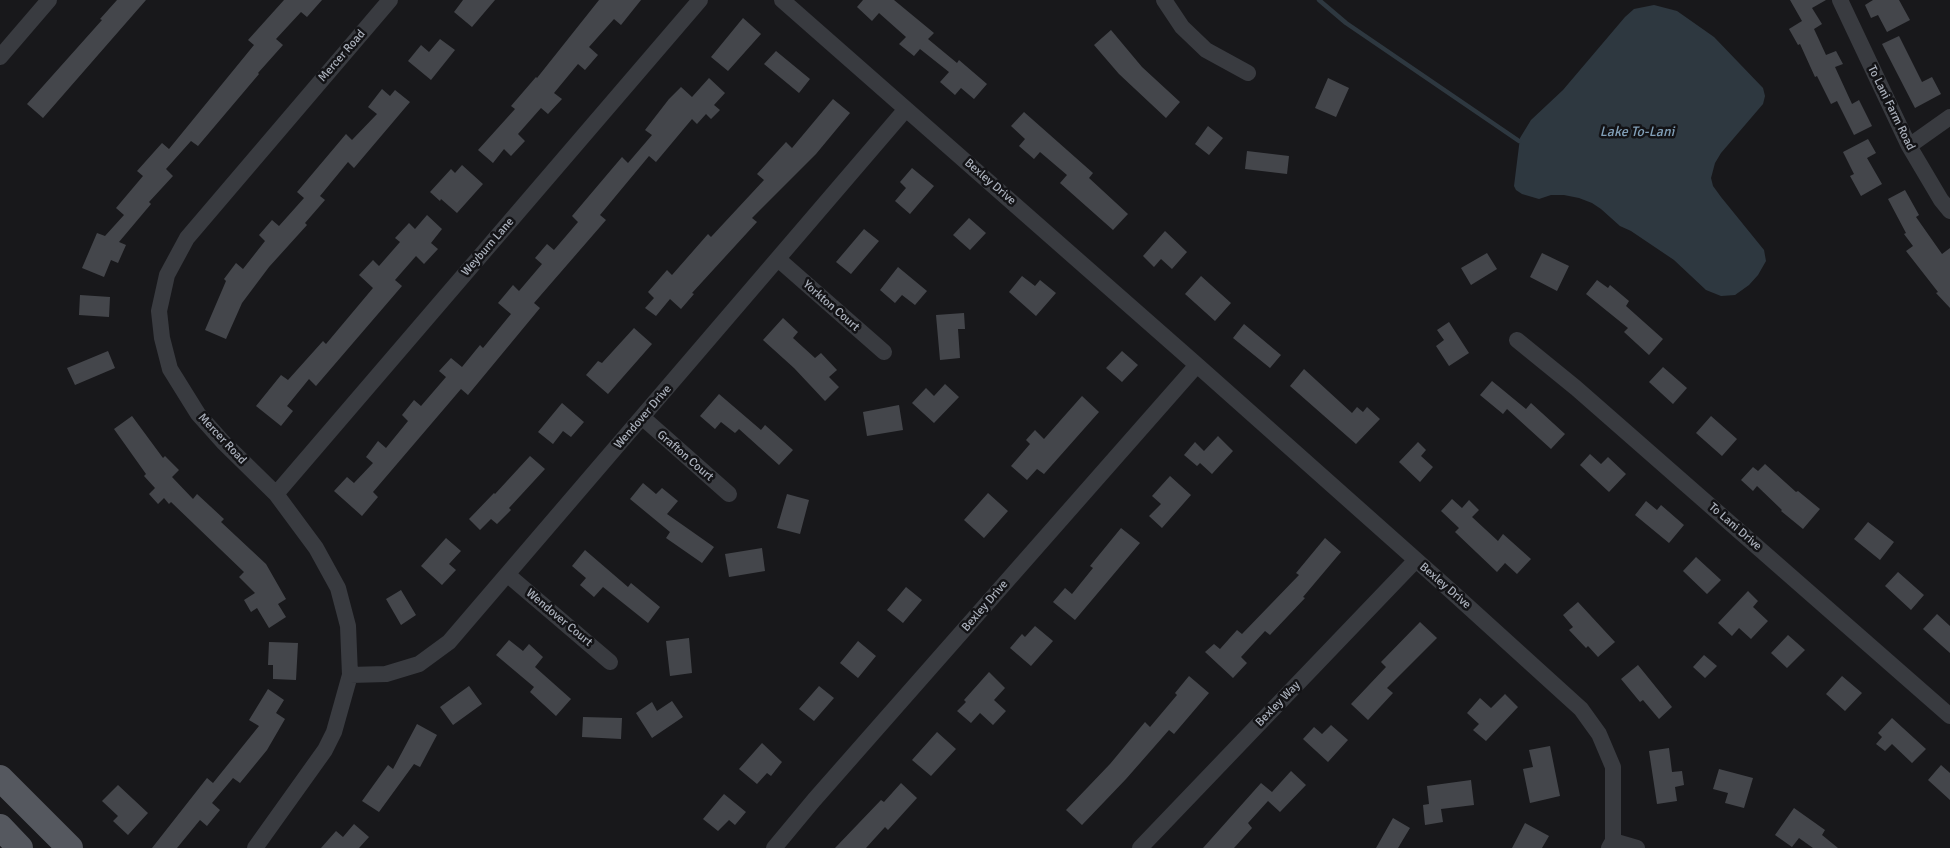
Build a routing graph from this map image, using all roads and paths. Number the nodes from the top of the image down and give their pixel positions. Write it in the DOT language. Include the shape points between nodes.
graph roads {
  1 [pos="390,0"];
  2 [pos="700,0"];
  3 [pos="782,0"];
  4 [pos="1164,0"];
  5 [pos="1840,0"];
  6 [pos="43,2"];
  7 [pos="0,57"];
  8 [pos="1248,73"];
  9 [pos="906,109"];
  10 [pos="1950,117"];
  11 [pos="1909,146"];
  12 [pos="1950,211"];
  13 [pos="778,260"];
  14 [pos="1517,340"];
  15 [pos="884,352"];
  16 [pos="1197,365"];
  17 [pos="642,417"];
  18 [pos="276,494"];
  19 [pos="729,494"];
  20 [pos="1416,560"];
  21 [pos="508,575"];
  22 [pos="610,662"];
  23 [pos="350,675"];
  24 [pos="1950,716"];
  25 [pos="0,778"];
  26 [pos="1611,844"];
  27 [pos="70,848"];
  28 [pos="255,848"];
  29 [pos="774,848"];
  30 [pos="1140,848"];
  31 [pos="1637,848"];
  1 -- 18 [label="street, Mercer Road" via="187,238 167,275 160,311 162,338 170,369 198,414"];
  2 -- 18 [label="street, Weyburn Lane"];
  3 -- 9 [label="street, Bexley Drive"];
  4 -- 8 [label="street" via="1182,27 1206,50"];
  5 -- 11 [label="street, To Lani Farm Road"];
  6 -- 7 [label="street"];
  9 -- 13 [label="street, Wendover Drive"];
  9 -- 16 [label="street, Bexley Drive"];
  10 -- 11 [label="street"];
  11 -- 12 [label="street, To Lani Farm Road"];
  13 -- 15 [label="street, Yorkton Court"];
  13 -- 17 [label="street, Wendover Drive"];
  14 -- 24 [label="street, To Lani Drive" via="1583,394"];
  16 -- 20 [label="street, Bexley Drive"];
  16 -- 29 [label="street, Bexley Drive"];
  17 -- 19 [label="street, Grafton Court"];
  17 -- 21 [label="street, Wendover Drive"];
  18 -- 23 [label="street, Mercer Road" via="316,548 338,588 348,626"];
  20 -- 26 [label="street, Bexley Drive" via="1581,708 1599,734 1613,767"];
  20 -- 30 [label="street, Bexley Way"];
  21 -- 22 [label="street, Wendover Court"];
  21 -- 23 [label="street, Wendover Drive" via="449,642 419,664 386,674"];
  23 -- 28 [label="street, Mercer Road" via="334,732 325,750"];
  25 -- 27 [label="main road"];
  26 -- 31 [label="street"];
}
